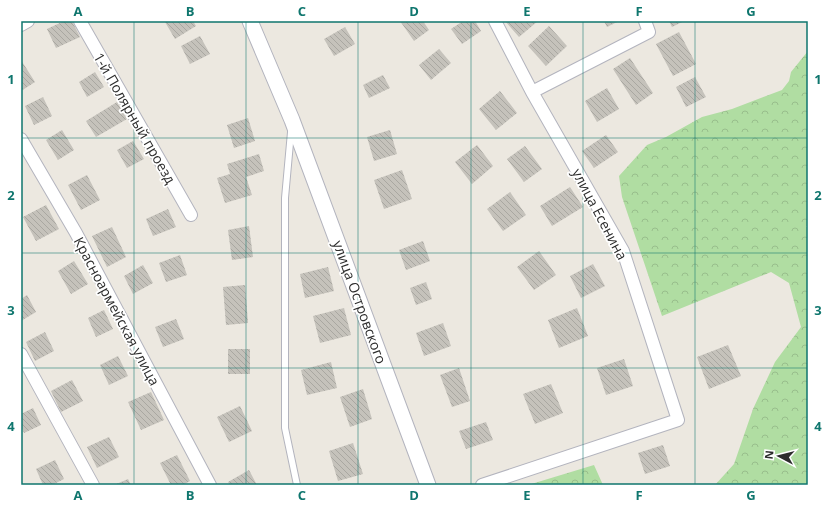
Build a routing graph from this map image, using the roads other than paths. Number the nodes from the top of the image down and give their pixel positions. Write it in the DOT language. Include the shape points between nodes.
graph roads {
  1 [pos="28,21"];
  2 [pos="80,21"];
  3 [pos="250,21"];
  4 [pos="495,21"];
  5 [pos="21,25"];
  6 [pos="647,27"];
  7 [pos="532,92"];
  8 [pos="292,120"];
  9 [pos="21,139"];
  10 [pos="191,215"];
  11 [pos="21,354"];
  12 [pos="93,485"];
  13 [pos="210,485"];
  14 [pos="297,485"];
  15 [pos="428,485"];
  16 [pos="482,485"];
  1 -- 5 [label="street"];
  2 -- 10 [label="street, 1-й Полярный проезд"];
  3 -- 8 [label="street, улица Островского"];
  4 -- 7 [label="street, улица Есенина"];
  6 -- 7 [label="street"];
  7 -- 16 [label="street, улица Есенина" via="622,251 678,420"];
  8 -- 14 [label="lane, улица Островского" via="285,198 285,428"];
  8 -- 15 [label="street, улица Островского"];
  9 -- 13 [label="street, Красноармейская улица" via="76,233"];
  11 -- 12 [label="street"];
}
